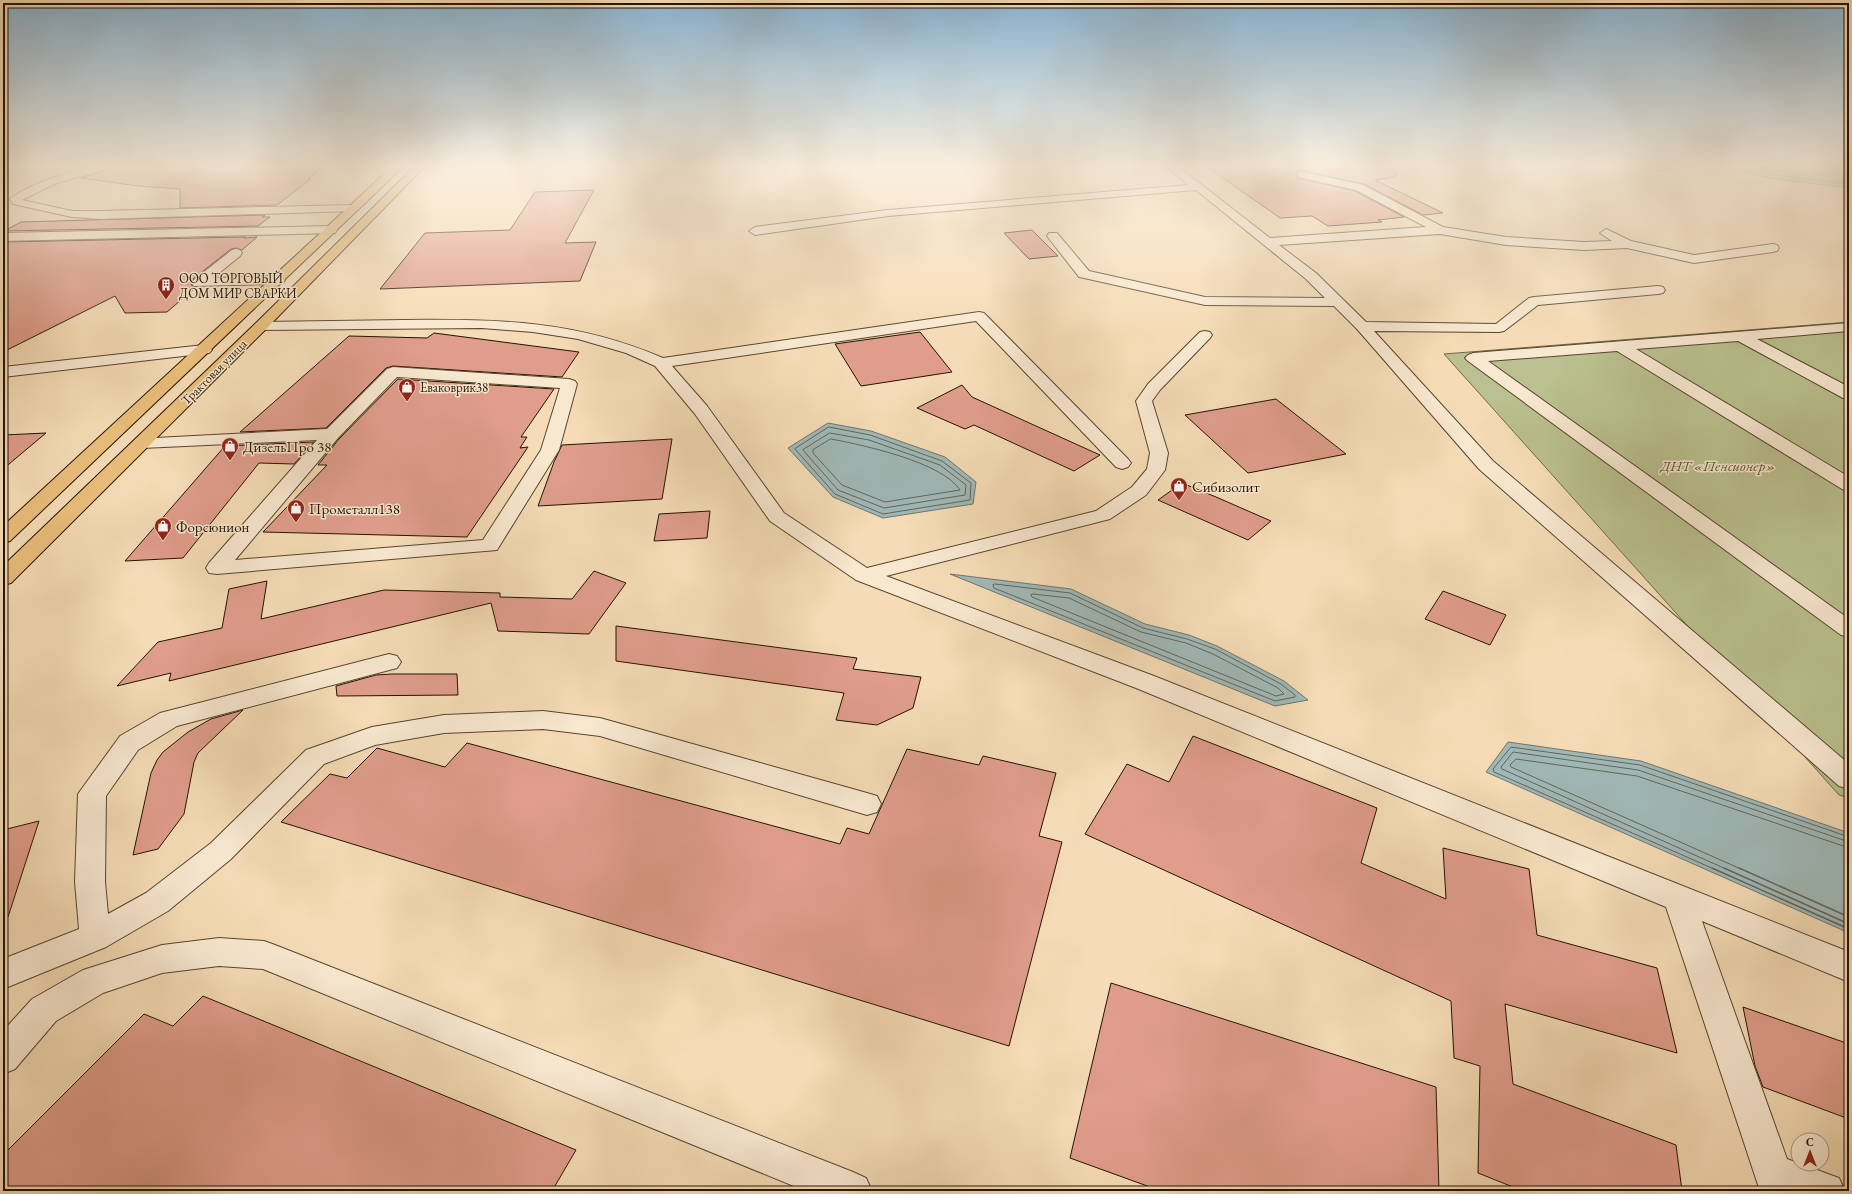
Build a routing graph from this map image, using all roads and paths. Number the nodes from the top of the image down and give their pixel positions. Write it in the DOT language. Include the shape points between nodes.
graph roads {
  1 [pos="342,220"];
  2 [pos="366,220"];
  3 [pos="838,220"];
  4 [pos="1238,220"];
  5 [pos="1420,220"];
  6 [pos="331,230"];
  7 [pos="1440,230"];
  8 [pos="755,231"];
  9 [pos="1606,232"];
  10 [pos="1053,236"];
  11 [pos="3,237"];
  12 [pos="1266,242"];
  13 [pos="1627,244"];
  14 [pos="1773,248"];
  15 [pos="236,253"];
  16 [pos="278,280"];
  17 [pos="1658,290"];
  18 [pos="1337,302"];
  19 [pos="261,326"];
  20 [pos="1362,326"];
  21 [pos="1849,327"];
  22 [pos="1205,335"];
  23 [pos="1740,336"];
  24 [pos="1620,346"];
  25 [pos="204,350"];
  26 [pos="661,363"];
  27 [pos="3,372"];
  28 [pos="1849,394"];
  29 [pos="332,434"];
  30 [pos="142,443"];
  31 [pos="1122,463"];
  32 [pos="1849,484"];
  33 [pos="3,537"];
  34 [pos="864,575"];
  35 [pos="3,578"];
  36 [pos="1849,630"];
  37 [pos="389,662"];
  38 [pos="1849,779"];
  39 [pos="867,804"];
  40 [pos="1678,897"];
  41 [pos="95,936"];
  42 [pos="1849,967"];
  43 [pos="3,974"];
  44 [pos="3,1058"];
  45 [pos="1776,1182"];
  46 [pos="853,1191"];
  47 [pos="1826,1191"];
  1 -- 6 [label="main road, Трактовая улица"];
  2 -- 19 [label="main road, Трактовая улица"];
  3 -- 8 [label="lane"];
  4 -- 12 [label="lane"];
  5 -- 7 [label="lane"];
  6 -- 11 [label="lane"];
  6 -- 16 [label="main road, Трактовая улица"];
  7 -- 12 [label="lane"];
  7 -- 13 [label="lane" via="1506,241 1584,246"];
  9 -- 13 [label="lane"];
  10 -- 18 [label="lane" via="1084,274 1205,301"];
  12 -- 18 [label="lane" via="1311,276"];
  13 -- 14 [label="lane" via="1694,260"];
  15 -- 16 [label="lane" via="199,283"];
  16 -- 25 [label="main road, Трактовая улица"];
  17 -- 20 [label="lane" via="1534,301 1499,328"];
  18 -- 20 [label="lane"];
  19 -- 26 [label="lane" via="482,324 533,328 580,335 631,350"];
  19 -- 30 [label="main road, Трактовая улица"];
  20 -- 38 [label="lane" via="1486,465"];
  21 -- 23 [label="lane"];
  22 -- 34 [label="lane" via="1154,386 1144,401 1159,453 1156,470 1139,491 1103,515"];
  23 -- 24 [label="lane"];
  23 -- 28 [label="lane"];
  24 -- 32 [label="lane"];
  24 -- 36 [label="lane" via="1473,358"];
  25 -- 27 [label="lane"];
  25 -- 33 [label="main road, Трактовая улица"];
  26 -- 31 [label="lane" via="979,316"];
  26 -- 34 [label="lane" via="701,410 777,517"];
  29 -- 29 [label="lane" via="393,372 569,384 550,450 490,546 218,568"];
  29 -- 30 [label="lane"];
  30 -- 35 [label="main road, Трактовая улица"];
  34 -- 40 [label="lane" via="1145,682"];
  37 -- 41 [label="lane" via="169,719 129,743 92,794 90,882"];
  39 -- 41 [label="lane" via="600,727 542,720 444,724 372,736 315,757 221,851 157,902"];
  40 -- 42 [label="lane"];
  40 -- 45 [label="lane"];
  41 -- 43 [label="lane"];
  44 -- 46 [label="lane" via="44,1010 94,981 162,959 219,952 264,955"];
  45 -- 47 [label="lane"];
}
